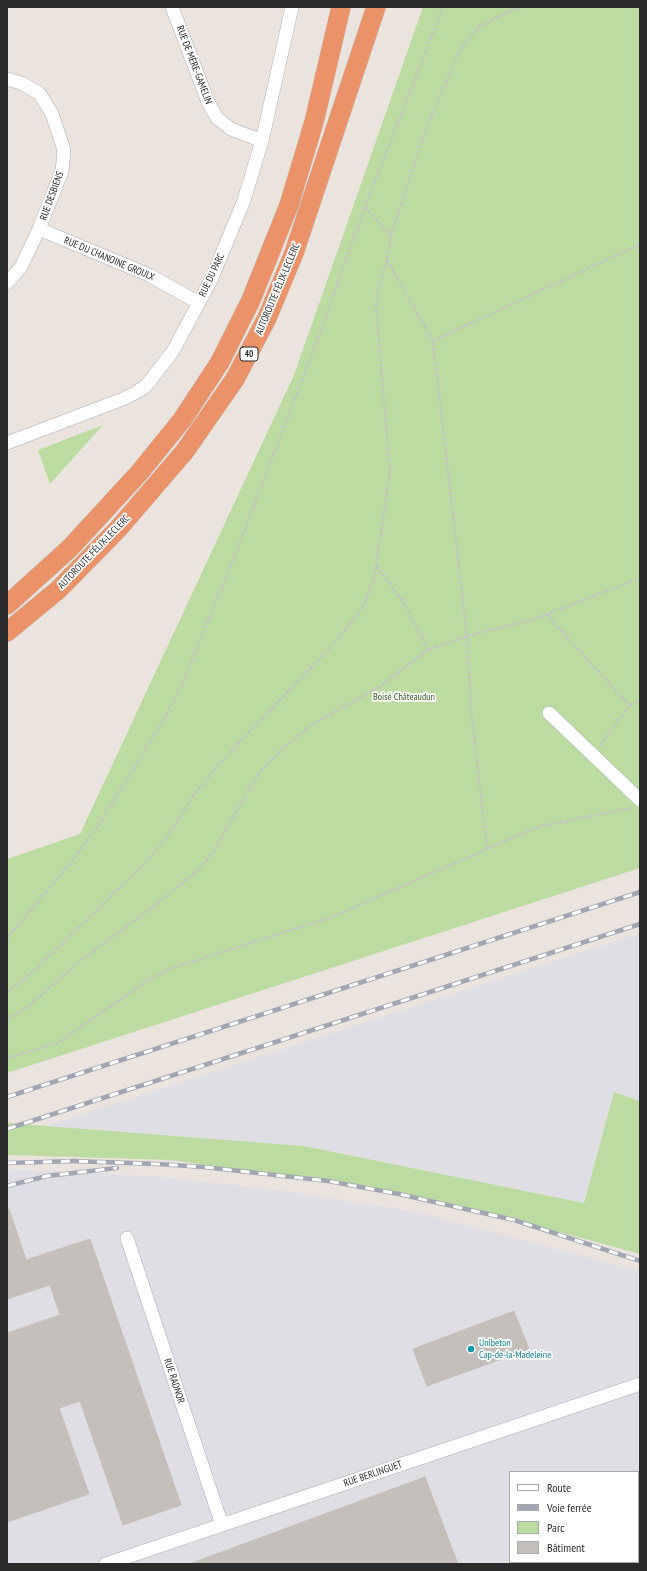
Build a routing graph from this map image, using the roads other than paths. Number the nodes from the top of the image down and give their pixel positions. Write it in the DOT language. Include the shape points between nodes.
graph roads {
  1 [pos="172,7"];
  2 [pos="292,7"];
  3 [pos="341,7"];
  4 [pos="376,7"];
  5 [pos="7,79"];
  6 [pos="262,140"];
  7 [pos="39,229"];
  8 [pos="7,283"];
  9 [pos="199,303"];
  10 [pos="7,443"];
  11 [pos="7,605"];
  12 [pos="7,632"];
  13 [pos="549,712"];
  14 [pos="636,804"];
  15 [pos="127,1238"];
  16 [pos="640,1384"];
  17 [pos="222,1525"];
  18 [pos="106,1564"];
  1 -- 6 [label="street, RUE DE MÈRE-GAMELIN" via="208,102 217,118 231,129"];
  2 -- 6 [label="street, RUE DU PARC"];
  3 -- 11 [label="highway, AUTOROUTE FÉLIX-LECLERC / 40" via="314,122 289,205 251,300 220,362 182,420 135,478 70,548"];
  4 -- 12 [label="highway, AUTOROUTE FÉLIX-LECLERC / 40" via="294,253 267,318 235,379 186,450 118,529 58,590"];
  5 -- 7 [label="street, RUE DESBIENS" via="22,83 39,94 52,114 64,150 62,171"];
  6 -- 9 [label="street, RUE DU PARC" via="235,224"];
  7 -- 8 [label="street, RUE DESBIENS" via="21,267"];
  7 -- 9 [label="street, RUE DU CHANOINE GROULX" via="149,275"];
  9 -- 10 [label="street, RUE DU PARC" via="173,351 146,386 123,399"];
  13 -- 14 [label="street" via="593,755"];
  15 -- 17 [label="street, RUE RADNOR"];
  16 -- 17 [label="street, RUE BERLINGUET"];
  17 -- 18 [label="street, RUE BERLINGUET"];
}
